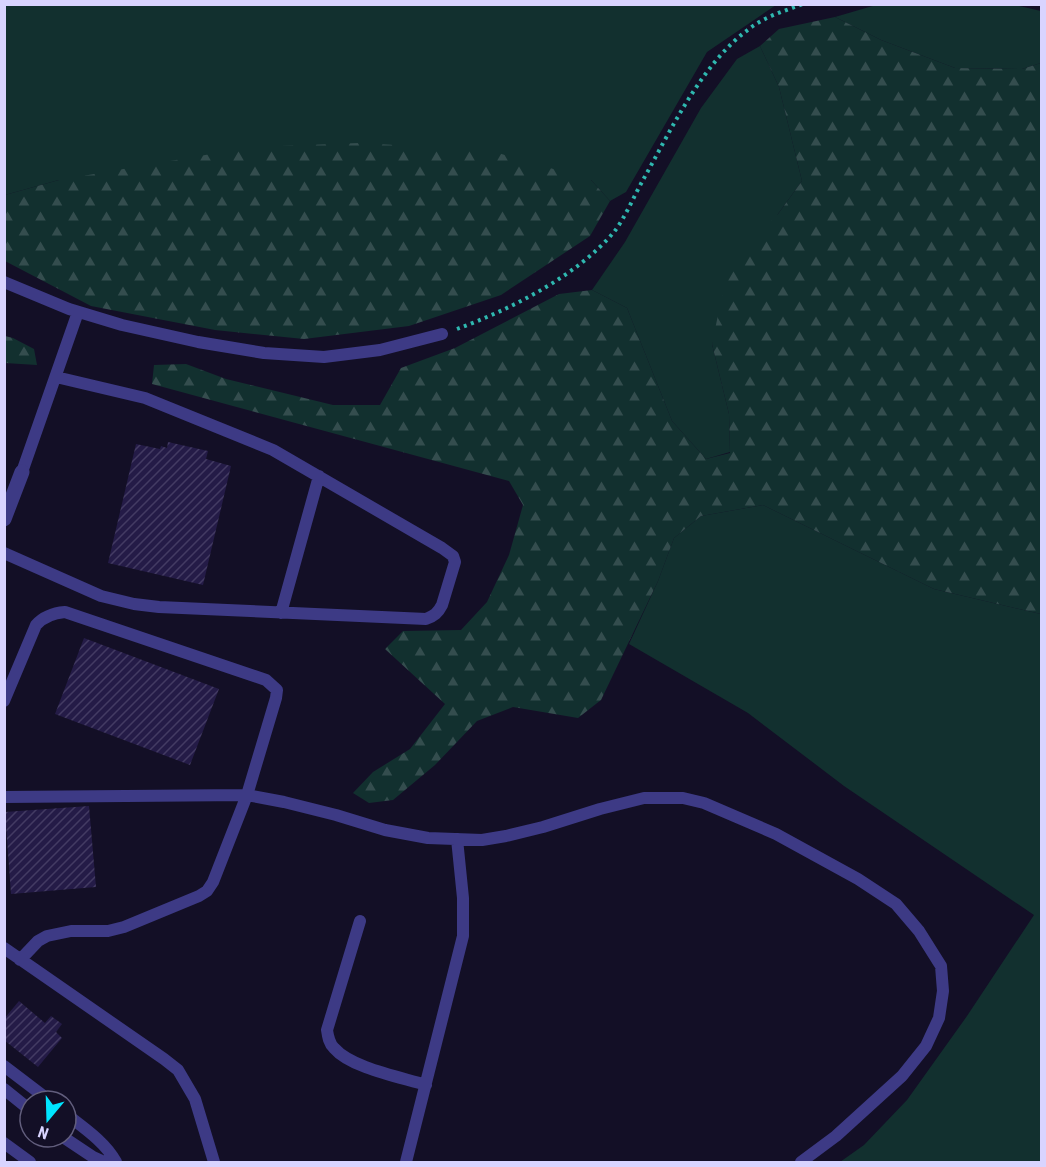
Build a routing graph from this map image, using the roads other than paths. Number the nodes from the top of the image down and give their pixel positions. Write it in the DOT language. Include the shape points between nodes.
graph roads {
  1 [pos="4,282"];
  2 [pos="78,312"];
  3 [pos="442,334"];
  4 [pos="56,377"];
  5 [pos="22,472"];
  6 [pos="319,476"];
  7 [pos="4,519"];
  8 [pos="4,554"];
  9 [pos="281,613"];
  10 [pos="4,701"];
  11 [pos="247,795"];
  12 [pos="4,797"];
  13 [pos="457,839"];
  14 [pos="360,921"];
  15 [pos="4,948"];
  16 [pos="20,960"];
  17 [pos="4,1066"];
  18 [pos="426,1085"];
  19 [pos="4,1089"];
  20 [pos="34,1089"];
  21 [pos="18,1100"];
  22 [pos="78,1124"];
  23 [pos="4,1143"];
  24 [pos="78,1147"];
  25 [pos="30,1162"];
  26 [pos="104,1162"];
  27 [pos="117,1162"];
  28 [pos="214,1162"];
  29 [pos="406,1162"];
  30 [pos="801,1162"];
  1 -- 2 [label="lane"];
  2 -- 3 [label="lane" via="198,342 264,353 324,357 380,350"];
  2 -- 4 [label="lane"];
  4 -- 5 [label="lane"];
  4 -- 6 [label="lane" via="156,402 273,450"];
  5 -- 7 [label="street"];
  6 -- 9 [label="lane"];
  6 -- 9 [label="lane" via="442,548 455,562 439,611 426,619"];
  8 -- 9 [label="lane" via="118,601"];
  10 -- 11 [label="lane" via="36,625 48,615 65,612 266,680 277,690 276,698"];
  11 -- 12 [label="lane"];
  11 -- 13 [label="lane" via="385,830"];
  11 -- 16 [label="lane" via="207,891 116,929 48,936"];
  13 -- 18 [label="lane" via="463,936"];
  13 -- 30 [label="lane" via="506,836 644,798 683,798 776,834 896,904 919,931 940,966 943,991 939,1018 926,1046 902,1076"];
  14 -- 18 [label="lane" via="327,1030 329,1039 344,1057"];
  15 -- 16 [label="lane"];
  16 -- 28 [label="lane" via="178,1070 195,1099"];
  17 -- 20 [label="lane"];
  18 -- 29 [label="lane"];
  19 -- 21 [label="lane"];
  22 -- 27 [label="lane"];
  23 -- 25 [label="lane"];
  24 -- 26 [label="lane"];
}
